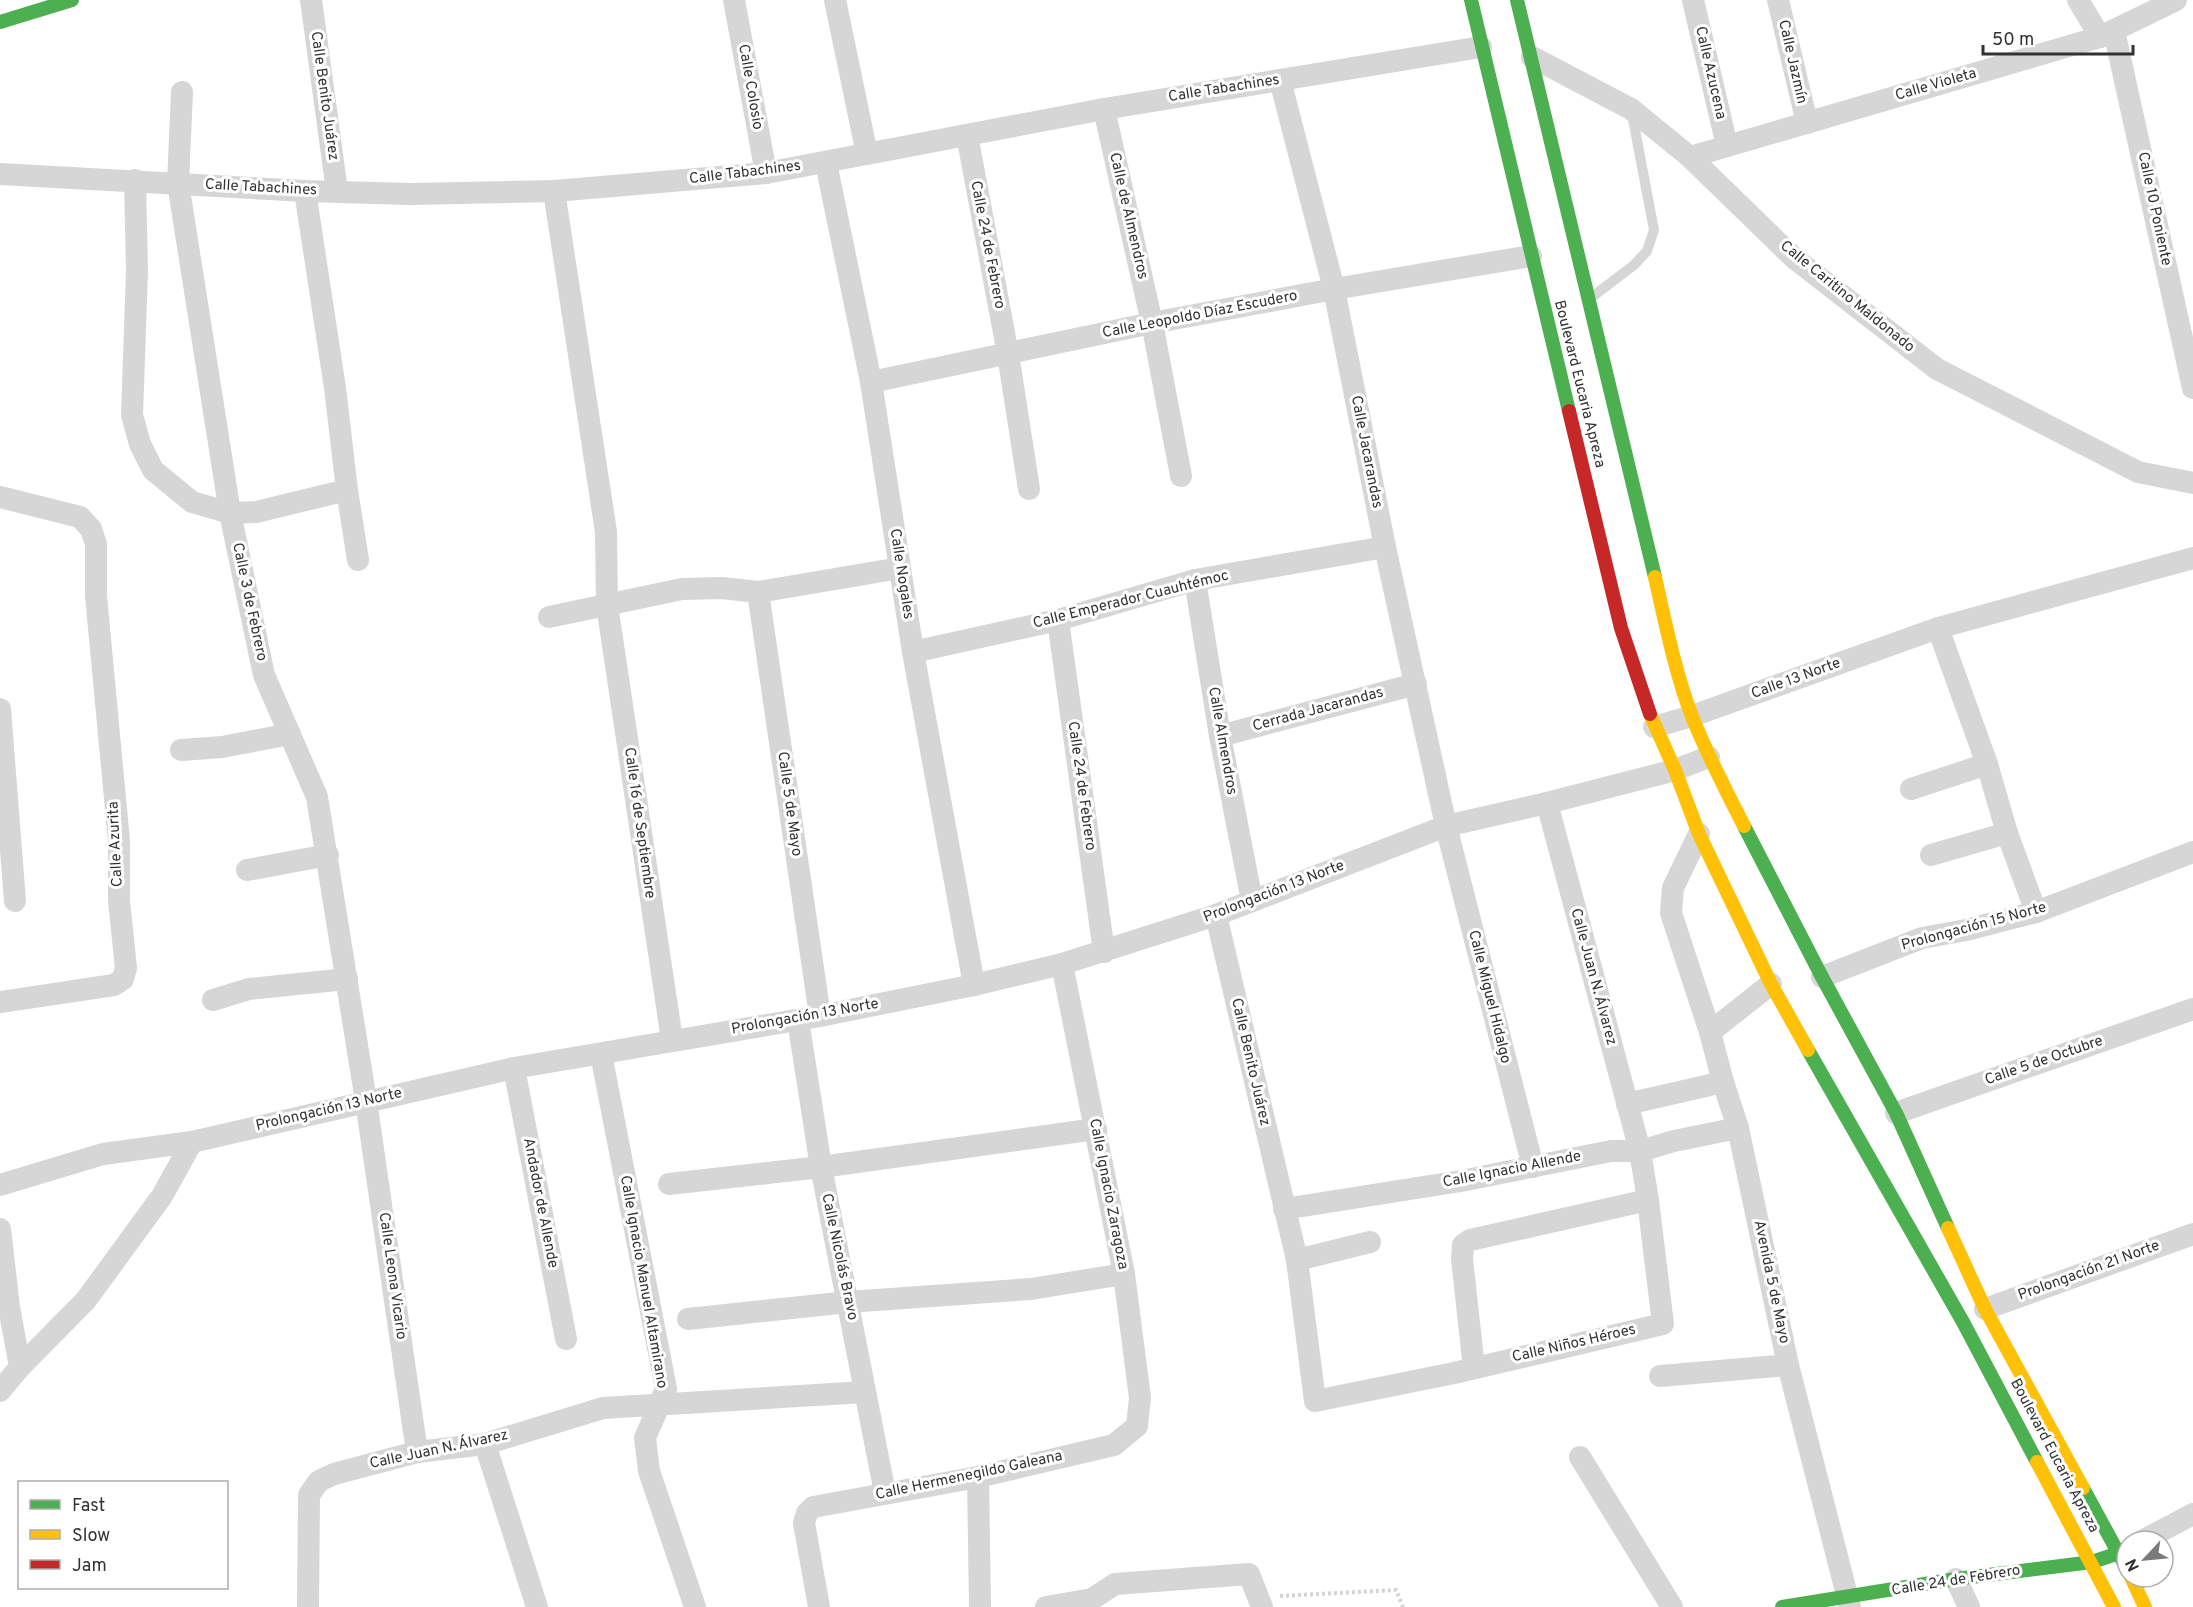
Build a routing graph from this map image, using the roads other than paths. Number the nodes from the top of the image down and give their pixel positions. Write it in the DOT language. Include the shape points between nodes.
graph roads {
  1 [pos="72,0"];
  2 [pos="311,0"];
  3 [pos="734,0"];
  4 [pos="835,0"];
  5 [pos="1471,0"];
  6 [pos="1517,0"];
  7 [pos="1693,0"];
  8 [pos="1778,0"];
  9 [pos="2078,0"];
  10 [pos="2176,0"];
  11 [pos="0,22"];
  12 [pos="2107,34"];
  13 [pos="1482,47"];
  14 [pos="1532,57"];
  15 [pos="1280,80"];
  16 [pos="182,92"];
  17 [pos="1104,109"];
  18 [pos="1631,109"];
  19 [pos="1807,123"];
  20 [pos="967,135"];
  21 [pos="1727,146"];
  22 [pos="867,154"];
  23 [pos="1690,157"];
  24 [pos="826,163"];
  25 [pos="0,174"];
  26 [pos="766,174"];
  27 [pos="135,180"];
  28 [pos="178,183"];
  29 [pos="305,191"];
  30 [pos="337,191"];
  31 [pos="554,191"];
  32 [pos="1531,256"];
  33 [pos="1334,289"];
  34 [pos="1589,299"];
  35 [pos="1152,323"];
  36 [pos="1008,354"];
  37 [pos="871,382"];
  38 [pos="2193,388"];
  39 [pos="1181,476"];
  40 [pos="2193,483"];
  41 [pos="1029,489"];
  42 [pos="347,490"];
  43 [pos="0,497"];
  44 [pos="230,513"];
  45 [pos="1385,547"];
  46 [pos="2193,558"];
  47 [pos="358,560"];
  48 [pos="900,568"];
  49 [pos="1196,580"];
  50 [pos="758,592"];
  51 [pos="607,605"];
  52 [pos="549,617"];
  53 [pos="1058,620"];
  54 [pos="1938,628"];
  55 [pos="913,652"];
  56 [pos="1416,684"];
  57 [pos="0,709"];
  58 [pos="0,714"];
  59 [pos="1692,716"];
  60 [pos="1654,727"];
  61 [pos="290,734"];
  62 [pos="1220,736"];
  63 [pos="181,750"];
  64 [pos="1709,757"];
  65 [pos="1987,765"];
  66 [pos="1675,770"];
  67 [pos="1911,789"];
  68 [pos="1547,803"];
  69 [pos="1446,826"];
  70 [pos="2007,832"];
  71 [pos="1699,834"];
  72 [pos="2193,852"];
  73 [pos="328,855"];
  74 [pos="1931,855"];
  75 [pos="247,870"];
  76 [pos="15,901"];
  77 [pos="1252,902"];
  78 [pos="2036,912"];
  79 [pos="1216,915"];
  80 [pos="1104,952"];
  81 [pos="1062,964"];
  82 [pos="1822,977"];
  83 [pos="346,979"];
  84 [pos="1771,984"];
  85 [pos="974,985"];
  86 [pos="213,1000"];
  87 [pos="0,1002"];
  88 [pos="2193,1008"];
  89 [pos="809,1018"];
  90 [pos="1710,1032"];
  91 [pos="672,1040"];
  92 [pos="601,1054"];
  93 [pos="514,1068"];
  94 [pos="1723,1082"];
  95 [pos="366,1101"];
  96 [pos="1627,1104"];
  97 [pos="1896,1113"];
  98 [pos="1738,1128"];
  99 [pos="1096,1129"];
  100 [pos="192,1142"];
  101 [pos="1640,1151"];
  102 [pos="820,1167"];
  103 [pos="1533,1167"];
  104 [pos="669,1184"];
  105 [pos="0,1185"];
  106 [pos="1648,1200"];
  107 [pos="1284,1209"];
  108 [pos="0,1229"];
  109 [pos="2193,1234"];
  110 [pos="1370,1242"];
  111 [pos="1297,1260"];
  112 [pos="1124,1274"];
  113 [pos="848,1302"];
  114 [pos="1985,1309"];
  115 [pos="688,1319"];
  116 [pos="566,1339"];
  117 [pos="1788,1365"];
  118 [pos="20,1367"];
  119 [pos="1474,1368"];
  120 [pos="1660,1376"];
  121 [pos="0,1391"];
  122 [pos="865,1392"];
  123 [pos="1315,1401"];
  124 [pos="660,1405"];
  125 [pos="1137,1426"];
  126 [pos="484,1444"];
  127 [pos="417,1452"];
  128 [pos="1580,1457"];
  129 [pos="978,1477"];
  130 [pos="885,1493"];
  131 [pos="2193,1514"];
  132 [pos="2165,1529"];
  133 [pos="2115,1541"];
  134 [pos="2115,1558"];
  135 [pos="2092,1562"];
  136 [pos="1956,1579"];
  137 [pos="2137,1589"];
  138 [pos="1260,1602"];
  139 [pos="1848,1603"];
  140 [pos="308,1607"];
  141 [pos="537,1607"];
  142 [pos="695,1607"];
  143 [pos="819,1607"];
  144 [pos="980,1607"];
  145 [pos="1046,1607"];
  146 [pos="1672,1607"];
  147 [pos="1782,1607"];
  148 [pos="1969,1607"];
  149 [pos="2114,1607"];
  150 [pos="2145,1607"];
  1 -- 11 [label="main road"];
  2 -- 30 [label="street, Calle Benito Juárez"];
  3 -- 26 [label="street, Calle Colosio"];
  4 -- 22 [label="street"];
  5 -- 13 [label="main road, Boulevard Eucaria Apreza"];
  6 -- 14 [label="main road, Boulevard Eucaria Apreza"];
  7 -- 21 [label="street, Calle Azucena"];
  8 -- 19 [label="street, Calle Jazmín"];
  9 -- 12 [label="street, Calle 10 Poniente"];
  10 -- 12 [label="street, Calle Violeta"];
  12 -- 19 [label="street, Calle Violeta"];
  12 -- 38 [label="street, Calle 10 Poniente"];
  13 -- 15 [label="street, Calle Tabachines"];
  13 -- 32 [label="main road, Boulevard Eucaria Apreza"];
  14 -- 18 [label="street, Calle Caritino Maldonado"];
  14 -- 34 [label="main road, Boulevard Eucaria Apreza"];
  15 -- 17 [label="street, Calle Tabachines"];
  15 -- 33 [label="street, Calle Jacarandas"];
  16 -- 28 [label="street, Calle 3 de Febrero"];
  17 -- 20 [label="street, Calle Tabachines"];
  17 -- 35 [label="street, Calle de Almendros"];
  18 -- 23 [label="street, Calle Caritino Maldonado"];
  18 -- 34 [label="lane" via="1654,230 1647,251 1634,265"];
  19 -- 21 [label="street, Calle Violeta"];
  20 -- 22 [label="street, Calle Tabachines"];
  20 -- 36 [label="street, Calle 24 de Febrero"];
  21 -- 23 [label="street, Calle Violeta"];
  22 -- 24 [label="street, Calle Tabachines"];
  23 -- 40 [label="street, Calle Caritino Maldonado" via="1794,258 1937,369 2138,472"];
  24 -- 26 [label="street, Calle Tabachines"];
  24 -- 37 [label="street, Calle Nogales"];
  25 -- 27 [label="street, Calle Tabachines"];
  26 -- 31 [label="street, Calle Tabachines"];
  27 -- 28 [label="street, Calle Tabachines"];
  27 -- 44 [label="street" via="132,415 140,444 153,470 192,502"];
  28 -- 29 [label="street, Calle Tabachines"];
  28 -- 44 [label="street, Calle 3 de Febrero"];
  29 -- 30 [label="street, Calle Tabachines"];
  29 -- 42 [label="street"];
  30 -- 31 [label="street, Calle Tabachines"];
  31 -- 51 [label="street, Calle 16 de Septiembre" via="606,532"];
  32 -- 33 [label="street, Calle Leopoldo Díaz Escudero"];
  32 -- 60 [label="main road, Boulevard Eucaria Apreza" via="1621,628"];
  33 -- 35 [label="street, Calle Leopoldo Díaz Escudero"];
  33 -- 45 [label="street, Calle Jacarandas"];
  34 -- 59 [label="main road, Boulevard Eucaria Apreza" via="1666,626"];
  35 -- 36 [label="street, Calle Leopoldo Díaz Escudero"];
  35 -- 39 [label="street, Calle de Almendros"];
  36 -- 37 [label="street, Calle Leopoldo Díaz Escudero"];
  36 -- 41 [label="street, Calle 24 de Febrero"];
  37 -- 48 [label="street, Calle Nogales"];
  42 -- 44 [label="street" via="256,512"];
  42 -- 47 [label="street"];
  43 -- 87 [label="street, Calle Azurita" via="80,517 91,529 96,544 96,596 119,841 118,901 126,968 123,979 114,985"];
  44 -- 61 [label="street, Calle 3 de Febrero" via="264,675"];
  45 -- 49 [label="street, Calle Emperador Cuauhtémoc"];
  45 -- 56 [label="street, Calle Jacarandas"];
  46 -- 54 [label="street, Calle 13 Norte"];
  48 -- 50 [label="street"];
  48 -- 55 [label="street, Calle Nogales"];
  49 -- 53 [label="street, Calle Emperador Cuauhtémoc"];
  49 -- 62 [label="street, Calle Almendros"];
  50 -- 51 [label="street" via="682,589"];
  50 -- 89 [label="street, Calle 5 de Mayo"];
  51 -- 52 [label="street"];
  51 -- 91 [label="street, Calle 16 de Septiembre"];
  53 -- 55 [label="street, Calle Emperador Cuauhtémoc"];
  53 -- 80 [label="street, Calle 24 de Febrero"];
  54 -- 59 [label="street, Calle 13 Norte"];
  54 -- 65 [label="street"];
  55 -- 85 [label="street, Calle Nogales"];
  56 -- 62 [label="street, Cerrada Jacarandas"];
  56 -- 69 [label="street, Calle Jacarandas"];
  57 -- 58 [label="street"];
  58 -- 76 [label="street"];
  59 -- 60 [label="street, Calle 13 Norte"];
  59 -- 64 [label="main road, Boulevard Eucaria Apreza"];
  60 -- 66 [label="main road, Boulevard Eucaria Apreza"];
  61 -- 63 [label="street"];
  61 -- 73 [label="street, Calle 3 de Febrero" via="317,797"];
  62 -- 77 [label="street, Calle Almendros"];
  64 -- 66 [label="street, Prolongación 13 Norte"];
  64 -- 82 [label="main road, Boulevard Eucaria Apreza"];
  65 -- 67 [label="street"];
  65 -- 70 [label="street"];
  66 -- 68 [label="street, Prolongación 13 Norte"];
  66 -- 71 [label="main road, Boulevard Eucaria Apreza"];
  68 -- 69 [label="street, Prolongación 13 Norte"];
  68 -- 96 [label="street, Calle Juan N. Álvarez"];
  69 -- 77 [label="street, Prolongación 13 Norte"];
  69 -- 103 [label="street, Calle Miguel Hidalgo"];
  70 -- 74 [label="street"];
  70 -- 78 [label="street"];
  71 -- 84 [label="main road, Boulevard Eucaria Apreza"];
  71 -- 90 [label="street, Avenida 5 de Mayo" via="1673,888 1671,913"];
  72 -- 78 [label="street, Prolongación 15 Norte"];
  73 -- 75 [label="street"];
  73 -- 83 [label="street, Calle 3 de Febrero"];
  77 -- 79 [label="street, Prolongación 13 Norte"];
  78 -- 82 [label="street, Prolongación 15 Norte" via="1922,938"];
  79 -- 80 [label="street, Prolongación 13 Norte"];
  79 -- 107 [label="street, Calle Benito Juárez"];
  80 -- 81 [label="street, Prolongación 13 Norte"];
  81 -- 85 [label="street, Prolongación 13 Norte"];
  81 -- 99 [label="street, Calle Ignacio Zaragoza"];
  82 -- 97 [label="main road, Boulevard Eucaria Apreza"];
  83 -- 86 [label="street" via="249,989"];
  83 -- 95 [label="street, Calle 3 de Febrero"];
  84 -- 90 [label="street"];
  84 -- 135 [label="main road, Boulevard Eucaria Apreza" via="1963,1322"];
  85 -- 89 [label="street, Prolongación 13 Norte"];
  88 -- 97 [label="street, Calle 5 de Octubre"];
  89 -- 91 [label="street, Prolongación 13 Norte"];
  89 -- 102 [label="street, Calle Nicolás Bravo"];
  90 -- 94 [label="street, Avenida 5 de Mayo"];
  91 -- 92 [label="street, Prolongación 13 Norte"];
  92 -- 93 [label="street, Prolongación 13 Norte"];
  92 -- 124 [label="street, Calle Ignacio Manuel Altamirano" via="666,1389"];
  93 -- 95 [label="street, Prolongación 13 Norte"];
  93 -- 116 [label="street, Andador de Allende"];
  94 -- 96 [label="street"];
  94 -- 98 [label="street, Avenida 5 de Mayo"];
  95 -- 100 [label="street, Prolongación 13 Norte"];
  95 -- 127 [label="street, Calle Leona Vicario"];
  96 -- 101 [label="street, Calle Juan N. Álvarez"];
  97 -- 114 [label="main road, Boulevard Eucaria Apreza"];
  98 -- 101 [label="street, Calle Ignacio Allende"];
  98 -- 117 [label="street, Avenida 5 de Mayo"];
  99 -- 102 [label="street"];
  99 -- 112 [label="street, Calle Ignacio Zaragoza"];
  100 -- 105 [label="street, Prolongación 13 Norte" via="103,1154"];
  100 -- 118 [label="street" via="162,1196 86,1300"];
  101 -- 103 [label="street, Calle Ignacio Allende" via="1611,1151"];
  101 -- 106 [label="street, Calle Niños Héroes"];
  102 -- 104 [label="street"];
  102 -- 113 [label="street, Calle Nicolás Bravo"];
  103 -- 107 [label="street, Calle Ignacio Allende"];
  106 -- 119 [label="street" via="1470,1240 1463,1245"];
  106 -- 119 [label="street, Calle Niños Héroes" via="1663,1324"];
  107 -- 111 [label="street, Calle Benito Juárez"];
  108 -- 118 [label="street"];
  109 -- 114 [label="street, Prolongación 21 Norte"];
  110 -- 111 [label="street"];
  111 -- 123 [label="street, Calle Benito Juárez"];
  112 -- 113 [label="street" via="1031,1288"];
  112 -- 125 [label="street, Calle Ignacio Zaragoza" via="1140,1398"];
  113 -- 115 [label="street"];
  113 -- 122 [label="street, Calle Nicolás Bravo"];
  114 -- 133 [label="main road, Boulevard Eucaria Apreza"];
  117 -- 120 [label="street"];
  117 -- 139 [label="street, Avenida 5 de Mayo"];
  118 -- 121 [label="street"];
  119 -- 123 [label="street, Calle Niños Héroes"];
  122 -- 124 [label="street, Calle Juan N. Álvarez"];
  122 -- 130 [label="street, Calle Nicolás Bravo"];
  124 -- 126 [label="street, Calle Juan N. Álvarez" via="603,1408"];
  124 -- 142 [label="street, Calle Ignacio Manuel Altamirano" via="645,1438 649,1471"];
  125 -- 129 [label="street, Calle Hermenegildo Galeana" via="1114,1445"];
  126 -- 127 [label="street, Calle Juan N. Álvarez"];
  126 -- 141 [label="street"];
  127 -- 140 [label="street, Calle Juan N. Álvarez" via="334,1474 319,1481 309,1495"];
  128 -- 146 [label="street"];
  129 -- 130 [label="street, Calle Hermenegildo Galeana"];
  129 -- 144 [label="street"];
  130 -- 143 [label="street, Calle Hermenegildo Galeana" via="813,1507 807,1513 804,1523"];
  131 -- 132 [label="street"];
  134 -- 135 [label="main road, Calle 24 de Febrero"];
  135 -- 136 [label="main road, Calle 24 de Febrero"];
  135 -- 149 [label="main road, Boulevard Eucaria Apreza"];
  136 -- 139 [label="main road, Calle 24 de Febrero"];
  136 -- 148 [label="street"];
  137 -- 150 [label="main road"];
  138 -- 145 [label="street" via="1249,1574 1115,1584 1092,1599"];
  139 -- 147 [label="main road, Calle 24 de Febrero"];
}
